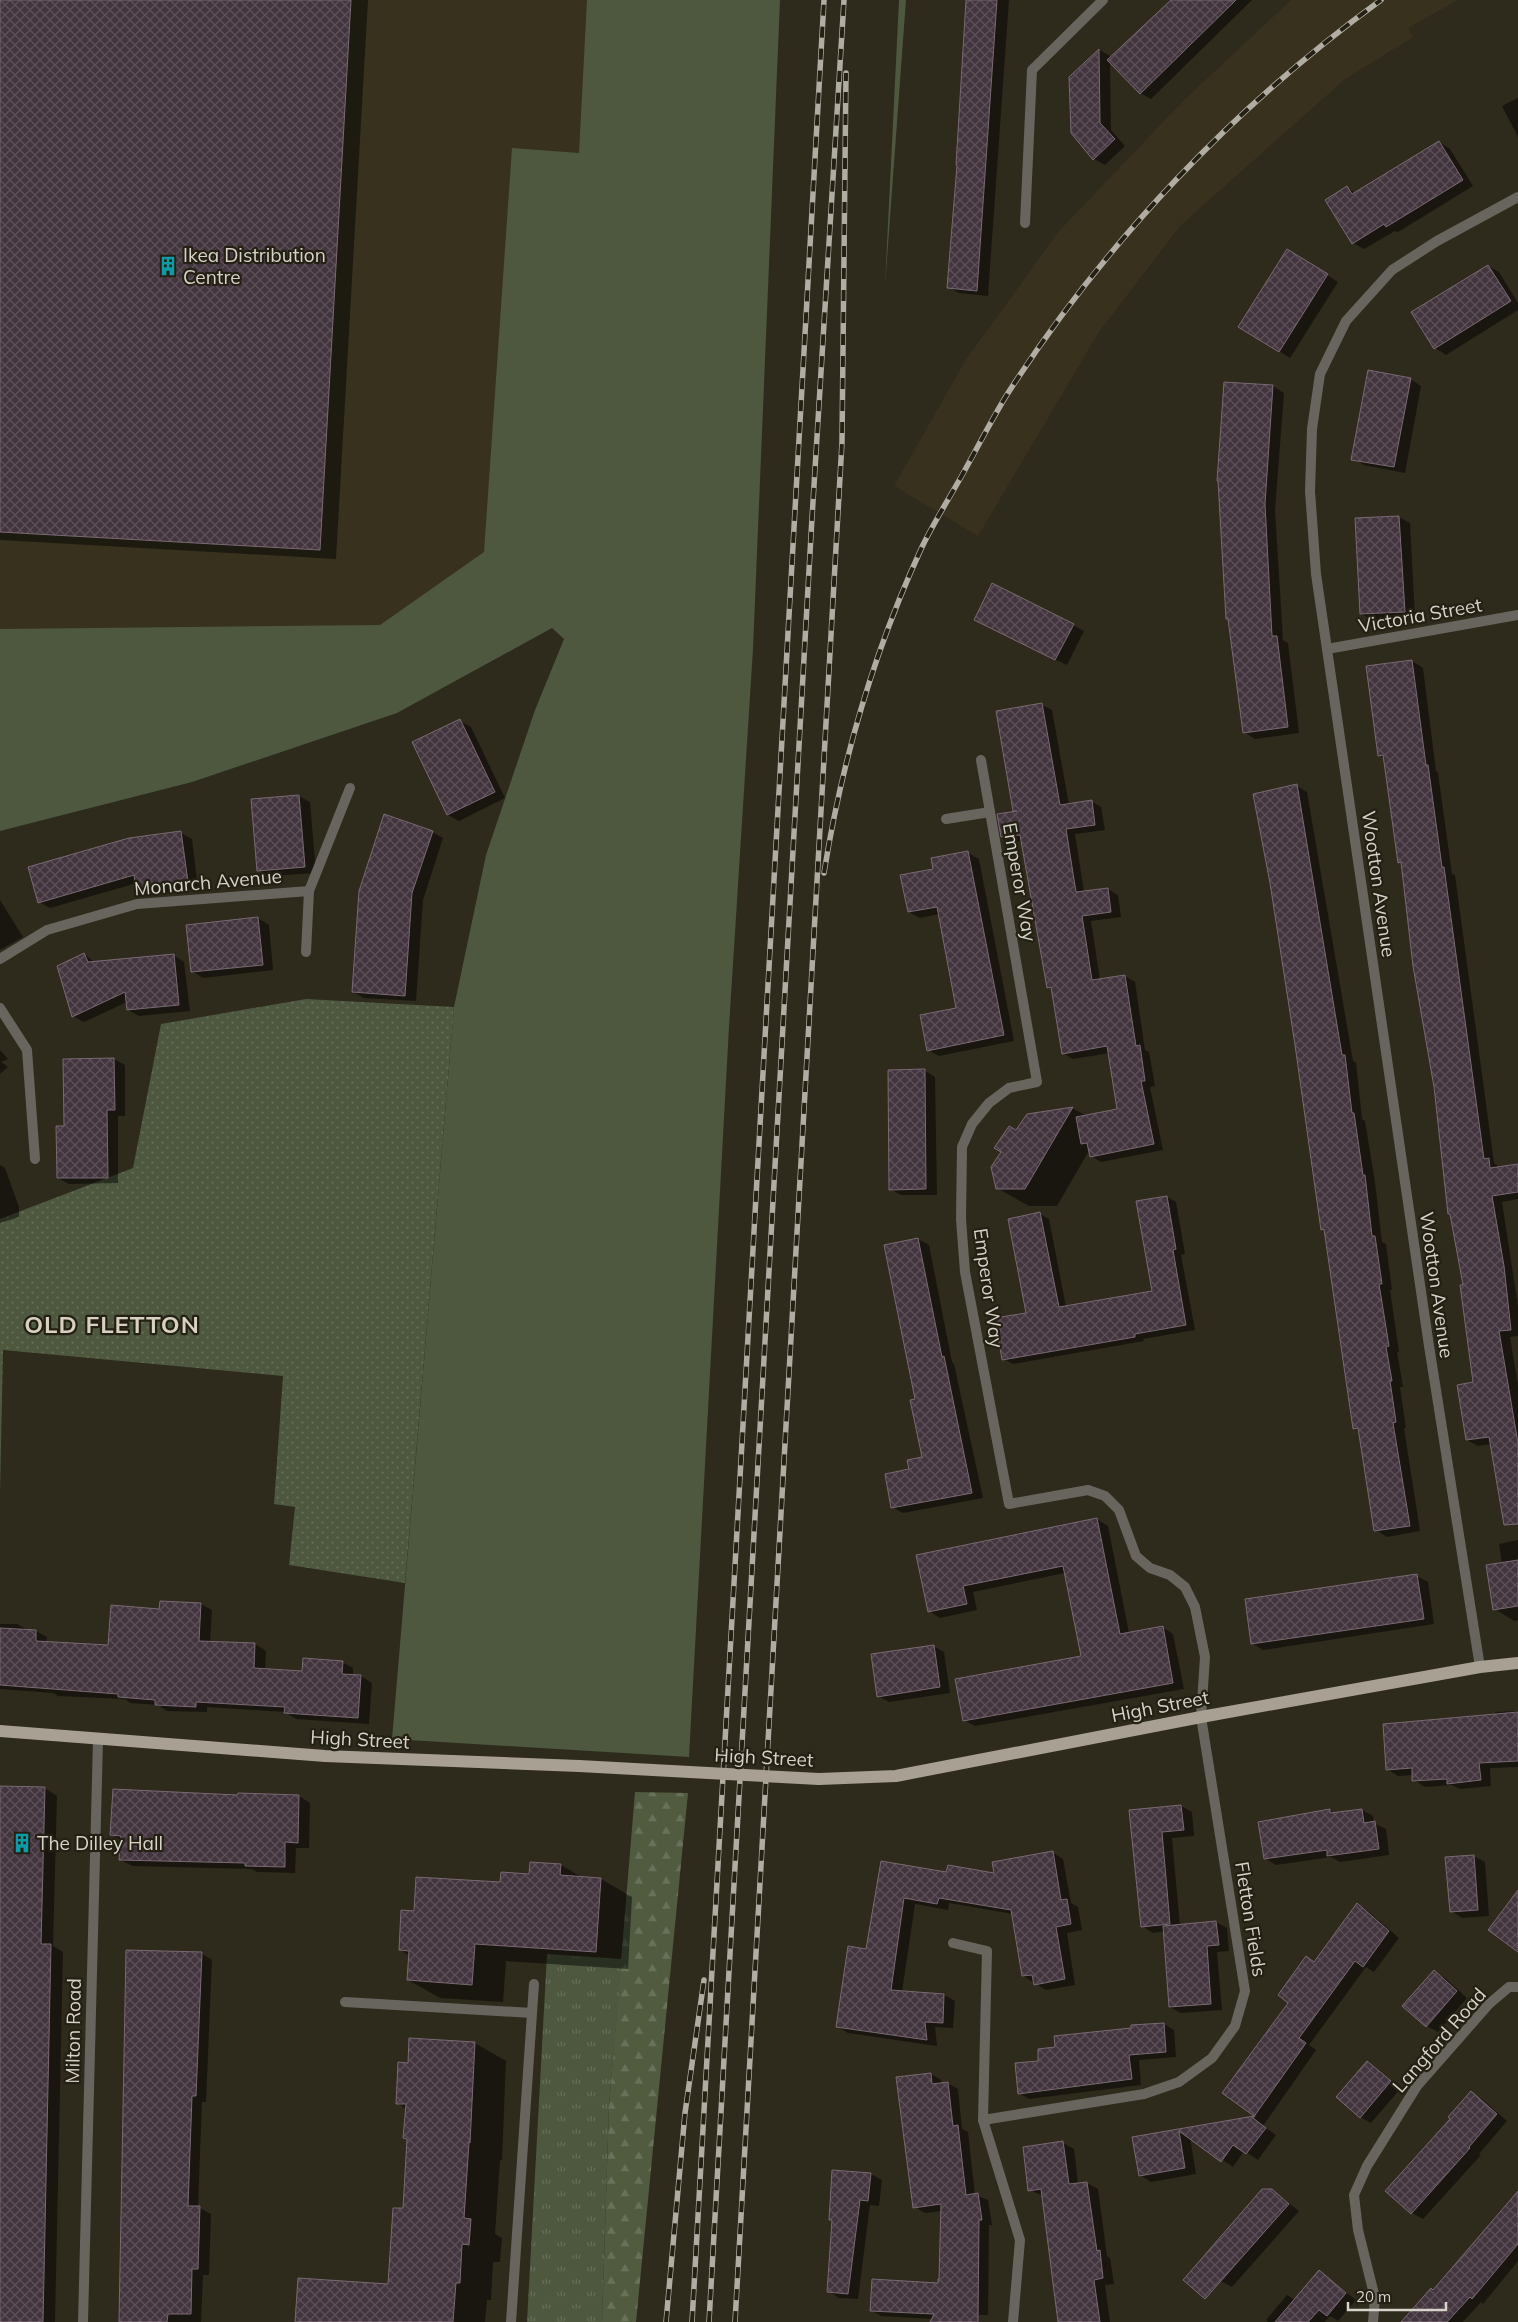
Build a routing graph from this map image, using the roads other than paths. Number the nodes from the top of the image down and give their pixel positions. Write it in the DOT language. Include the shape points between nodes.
graph roads {
  1 [pos="1103,0"];
  2 [pos="1518,197"];
  3 [pos="1025,224"];
  4 [pos="1518,615"];
  5 [pos="1327,648"];
  6 [pos="982,760"];
  7 [pos="350,788"];
  8 [pos="990,812"];
  9 [pos="946,819"];
  10 [pos="309,890"];
  11 [pos="306,952"];
  12 [pos="0,958"];
  13 [pos="0,1008"];
  14 [pos="35,1159"];
  15 [pos="1518,1663"];
  16 [pos="1480,1667"];
  17 [pos="1201,1717"];
  18 [pos="0,1731"];
  19 [pos="98,1740"];
  20 [pos="953,1942"];
  21 [pos="534,1984"];
  22 [pos="1518,1986"];
  23 [pos="345,2002"];
  24 [pos="532,2013"];
  25 [pos="982,2120"];
  26 [pos="83,2322"];
  27 [pos="511,2322"];
  28 [pos="1013,2322"];
  29 [pos="1373,2322"];
  1 -- 3 [label="street" via="1032,70"];
  2 -- 5 [label="street, Wootton Avenue" via="1437,241 1392,270 1346,321 1320,374 1312,428 1310,491 1316,574"];
  4 -- 5 [label="street, Victoria Street"];
  5 -- 16 [label="street, Wootton Avenue" via="1428,1346"];
  6 -- 8 [label="street, Emperor Way"];
  7 -- 10 [label="street"];
  8 -- 9 [label="street"];
  8 -- 17 [label="street, Emperor Way" via="1037,1082 1009,1088 989,1103 972,1124 962,1147 961,1218 965,1272 1009,1504 1088,1490 1105,1496 1119,1510 1136,1556 1150,1568 1170,1576 1185,1587 1195,1607 1204,1657"];
  10 -- 11 [label="street, Monarch Avenue"];
  10 -- 12 [label="street, Monarch Avenue" via="137,904 47,930"];
  13 -- 14 [label="street" via="27,1050"];
  15 -- 16 [label="main road, High Street"];
  16 -- 17 [label="main road, High Street"];
  17 -- 19 [label="main road, High Street, bridge" via="896,1776 819,1779 326,1756"];
  17 -- 25 [label="street, Fletton Fields" via="1245,1991 1235,2026 1212,2058 1178,2082 1144,2094"];
  18 -- 19 [label="main road, High Street"];
  19 -- 26 [label="street, Milton Road"];
  20 -- 25 [label="street" via="986,1951"];
  21 -- 24 [label="street"];
  22 -- 29 [label="street, Langford Road" via="1509,1987 1489,2004 1418,2086 1367,2166 1354,2196 1358,2230 1376,2298"];
  23 -- 24 [label="street"];
  24 -- 27 [label="street"];
  25 -- 28 [label="street" via="1020,2240"];
}
